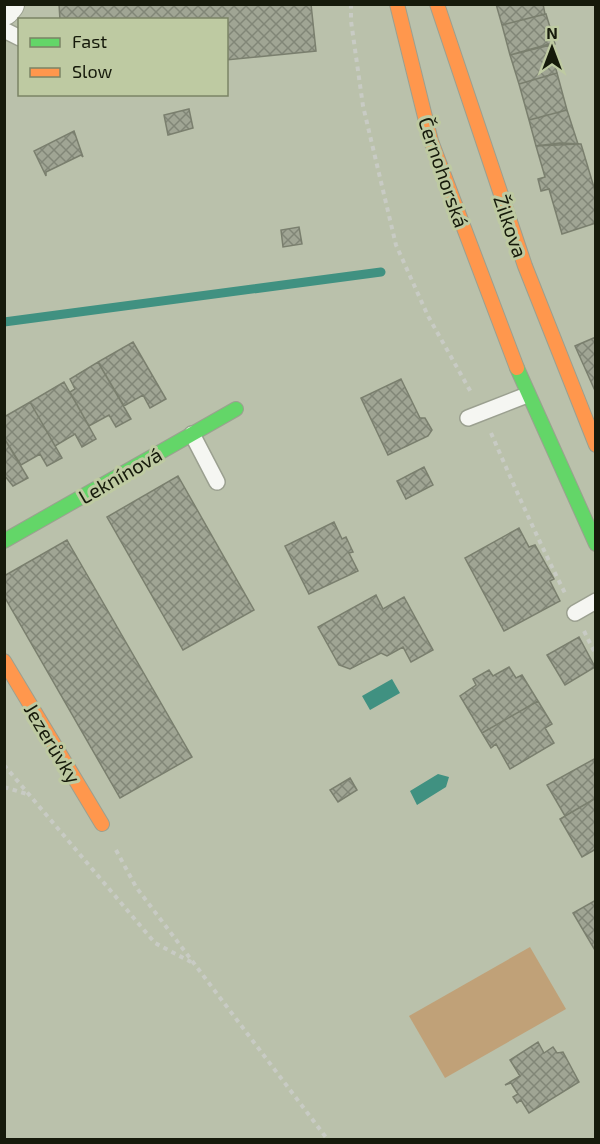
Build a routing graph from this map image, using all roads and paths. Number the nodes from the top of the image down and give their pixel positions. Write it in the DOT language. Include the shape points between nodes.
graph roads {
  1 [pos="8,4"];
  2 [pos="351,4"];
  3 [pos="397,4"];
  4 [pos="437,4"];
  5 [pos="4,9"];
  6 [pos="4,30"];
  7 [pos="18,38"];
  8 [pos="527,395"];
  9 [pos="236,409"];
  10 [pos="475,415"];
  11 [pos="192,434"];
  12 [pos="596,444"];
  13 [pos="217,483"];
  14 [pos="4,541"];
  15 [pos="596,544"];
  16 [pos="596,602"];
  17 [pos="574,613"];
  18 [pos="4,661"];
  19 [pos="4,765"];
  20 [pos="4,788"];
  21 [pos="29,794"];
  22 [pos="102,824"];
  23 [pos="195,963"];
  24 [pos="328,1140"];
  1 -- 5 [label="street"];
  2 -- 10 [label="path" via="374,159 396,244"];
  3 -- 8 [label="street, Černohorská" via="431,141"];
  4 -- 12 [label="street, Žilkova" via="525,267"];
  6 -- 7 [label="lane"];
  8 -- 10 [label="lane"];
  8 -- 15 [label="street"];
  9 -- 11 [label="street, Leknínová"];
  10 -- 17 [label="path"];
  11 -- 13 [label="lane"];
  11 -- 14 [label="street, Leknínová"];
  16 -- 17 [label="lane"];
  18 -- 22 [label="street, Jezerůvky"];
  19 -- 21 [label="path"];
  20 -- 21 [label="path"];
  21 -- 23 [label="path" via="155,943"];
  22 -- 23 [label="path" via="136,887"];
  23 -- 24 [label="path"];
}
